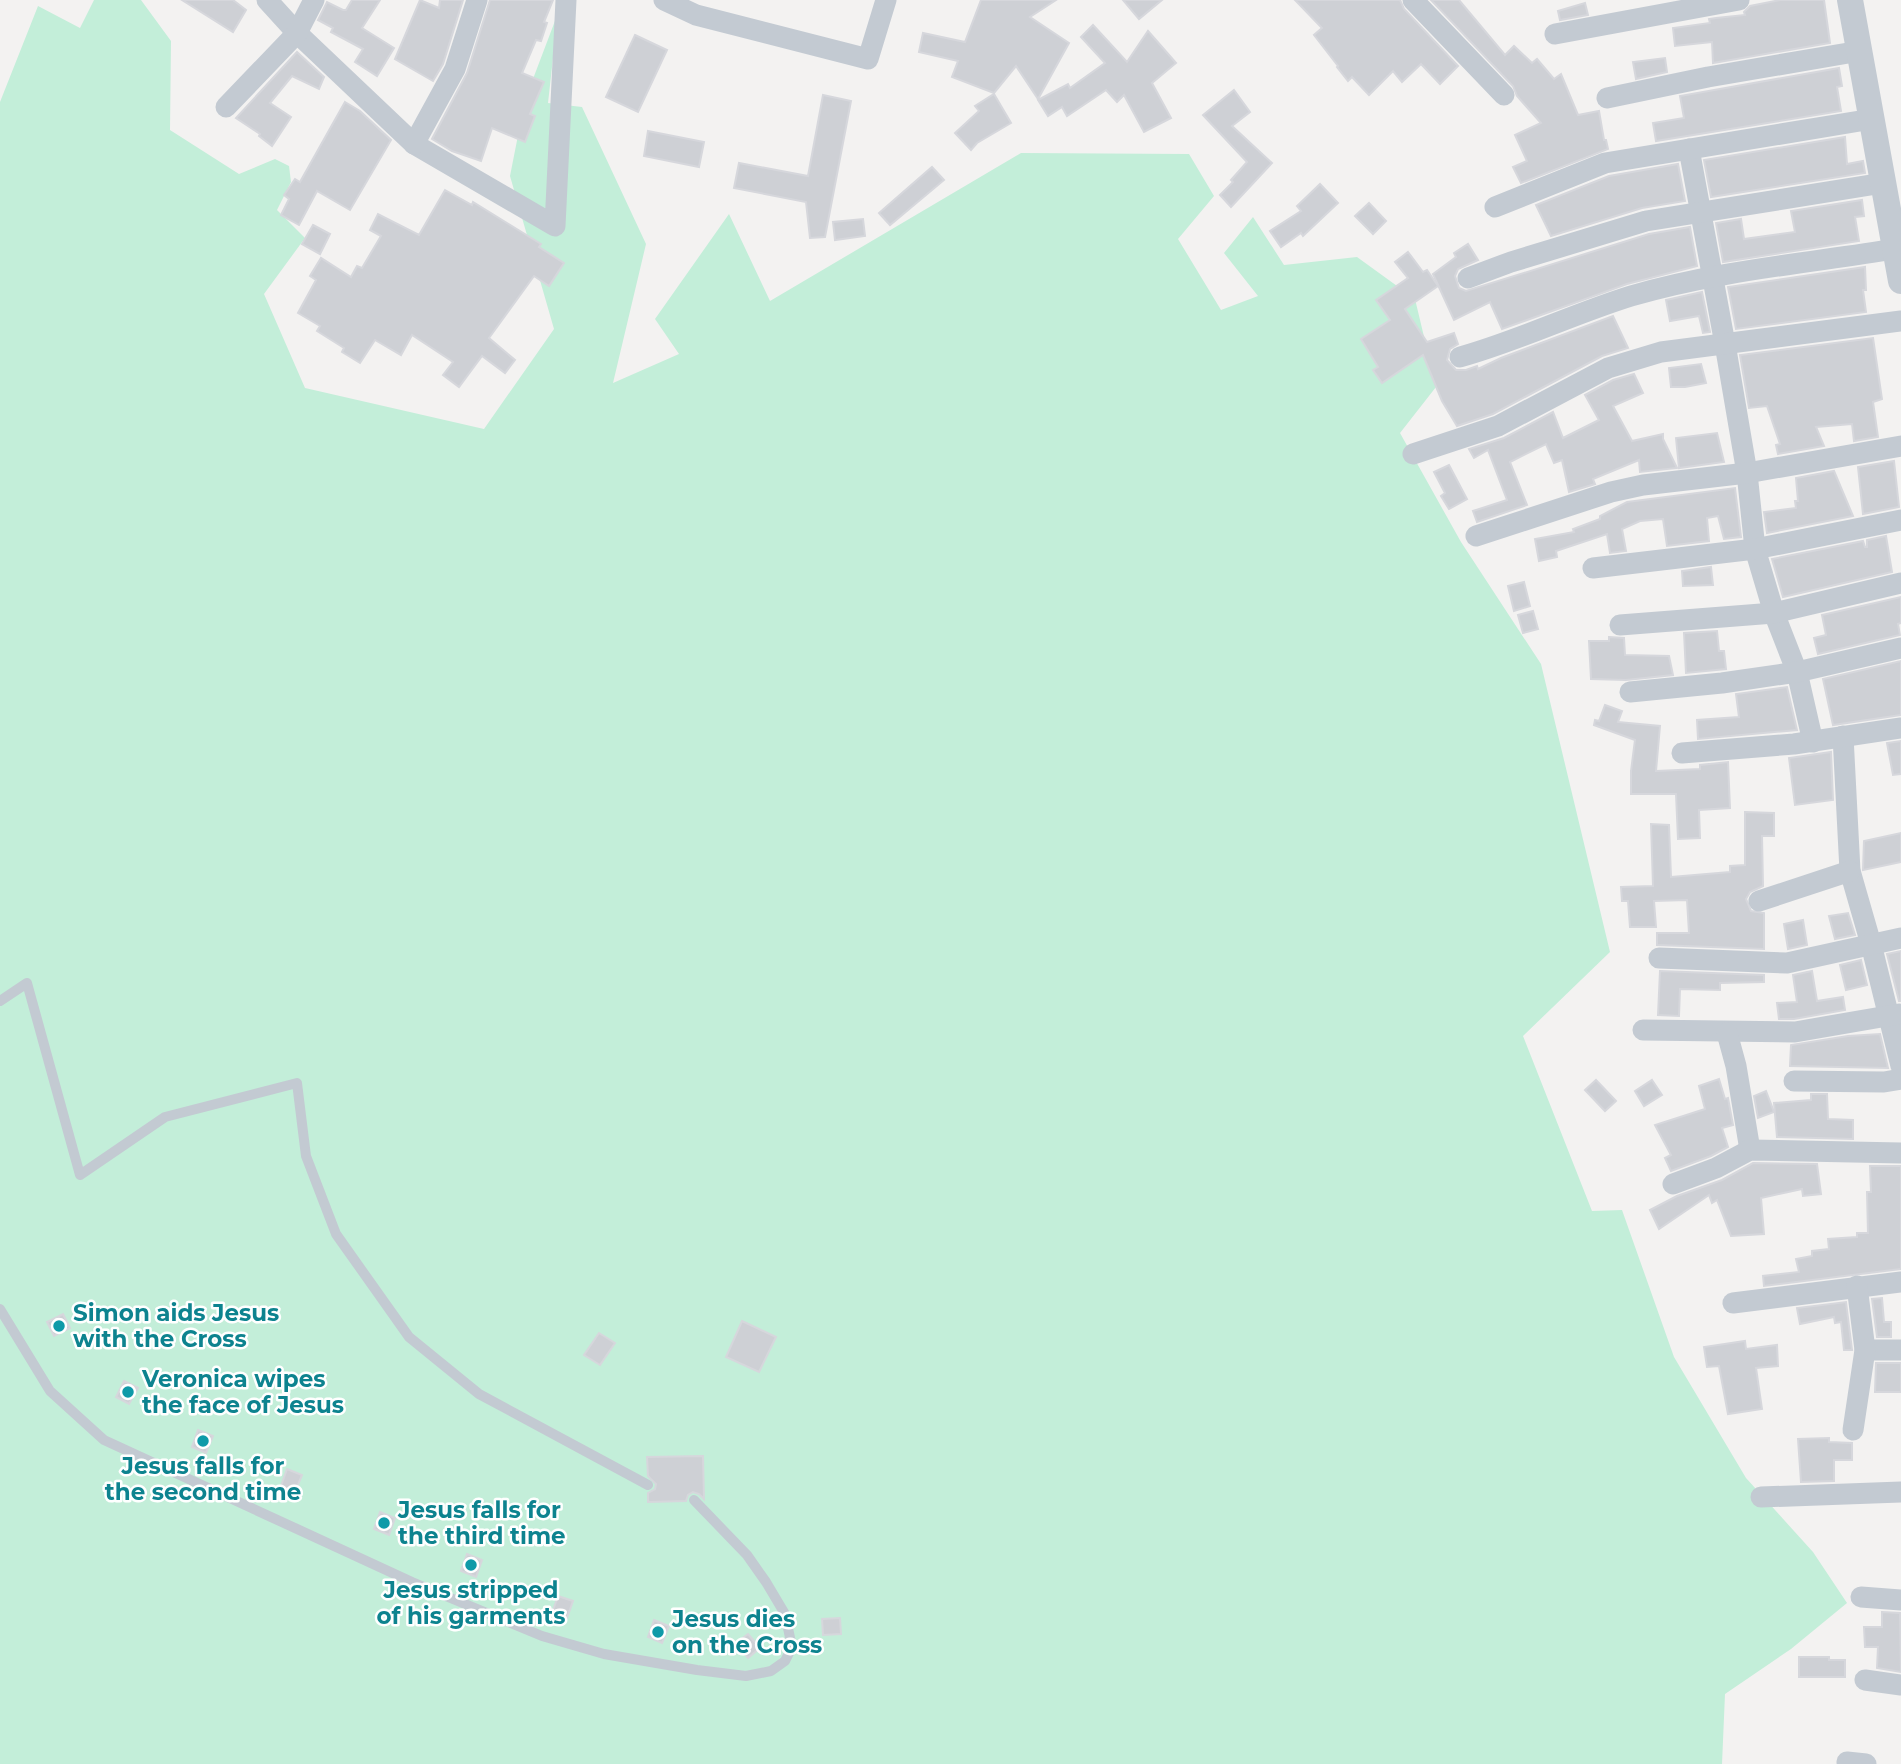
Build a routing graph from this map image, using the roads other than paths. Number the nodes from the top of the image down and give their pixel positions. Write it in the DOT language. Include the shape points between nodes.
graph roads {
  1 [pos="267,0"];
  2 [pos="314,0"];
  3 [pos="477,0"];
  4 [pos="566,0"];
  5 [pos="664,0"];
  6 [pos="887,0"];
  7 [pos="1413,0"];
  8 [pos="1739,0"];
  9 [pos="1850,0"];
  10 [pos="297,33"];
  11 [pos="1555,34"];
  12 [pos="1860,51"];
  13 [pos="1504,95"];
  14 [pos="1607,99"];
  15 [pos="226,107"];
  16 [pos="1872,119"];
  17 [pos="414,144"];
  18 [pos="1689,149"];
  19 [pos="1884,183"];
  20 [pos="1495,207"];
  21 [pos="1700,214"];
  22 [pos="1895,249"];
  23 [pos="1468,278"];
  24 [pos="1712,278"];
  25 [pos="1901,281"];
  26 [pos="1901,321"];
  27 [pos="1725,344"];
  28 [pos="1460,357"];
  29 [pos="1901,446"];
  30 [pos="1413,454"];
  31 [pos="1747,473"];
  32 [pos="1901,520"];
  33 [pos="1476,536"];
  34 [pos="1755,549"];
  35 [pos="1593,568"];
  36 [pos="1901,583"];
  37 [pos="1774,613"];
  38 [pos="1620,625"];
  39 [pos="1901,648"];
  40 [pos="1797,673"];
  41 [pos="1630,692"];
  42 [pos="1901,727"];
  43 [pos="1843,736"];
  44 [pos="1813,741"];
  45 [pos="1682,752"];
  46 [pos="1850,871"];
  47 [pos="1759,901"];
  48 [pos="1901,938"];
  49 [pos="1871,944"];
  50 [pos="1658,958"];
  51 [pos="0,1001"];
  52 [pos="1894,1015"];
  53 [pos="1643,1030"];
  54 [pos="1727,1033"];
  55 [pos="1901,1066"];
  56 [pos="1901,1079"];
  57 [pos="1794,1081"];
  58 [pos="1750,1150"];
  59 [pos="1901,1153"];
  60 [pos="1673,1184"];
  61 [pos="1901,1282"];
  62 [pos="1857,1286"];
  63 [pos="1733,1303"];
  64 [pos="0,1309"];
  65 [pos="1865,1350"];
  66 [pos="1901,1350"];
  67 [pos="1853,1430"];
  68 [pos="648,1485"];
  69 [pos="1901,1492"];
  70 [pos="1761,1497"];
  71 [pos="694,1500"];
  72 [pos="1861,1597"];
  73 [pos="1901,1600"];
  74 [pos="1865,1680"];
  75 [pos="1901,1685"];
  1 -- 10 [label="street"];
  2 -- 10 [label="street"];
  3 -- 17 [label="street" via="455,69"];
  4 -- 17 [label="street" via="555,226"];
  5 -- 6 [label="street" via="696,15 867,59"];
  7 -- 13 [label="street"];
  8 -- 11 [label="street"];
  9 -- 12 [label="street"];
  10 -- 15 [label="street"];
  10 -- 17 [label="street"];
  12 -- 14 [label="street"];
  12 -- 16 [label="street"];
  16 -- 18 [label="street"];
  16 -- 19 [label="street"];
  18 -- 20 [label="street" via="1605,163"];
  18 -- 21 [label="street"];
  19 -- 21 [label="street"];
  19 -- 22 [label="street"];
  21 -- 23 [label="street" via="1646,221"];
  21 -- 24 [label="street"];
  22 -- 24 [label="street"];
  22 -- 25 [label="street"];
  24 -- 27 [label="street"];
  24 -- 28 [label="street" via="1632,296"];
  26 -- 27 [label="street"];
  27 -- 30 [label="street" via="1661,352 1608,368 1498,426"];
  27 -- 31 [label="street"];
  29 -- 31 [label="street"];
  31 -- 33 [label="street" via="1611,492"];
  31 -- 34 [label="street"];
  32 -- 34 [label="street"];
  34 -- 35 [label="street"];
  34 -- 37 [label="street"];
  36 -- 37 [label="street"];
  37 -- 38 [label="street"];
  37 -- 40 [label="street"];
  39 -- 40 [label="street"];
  40 -- 41 [label="street"];
  40 -- 44 [label="street"];
  42 -- 43 [label="street"];
  43 -- 44 [label="street"];
  43 -- 46 [label="street"];
  44 -- 45 [label="street"];
  46 -- 47 [label="street"];
  46 -- 49 [label="street"];
  48 -- 49 [label="street"];
  49 -- 50 [label="street" via="1787,963"];
  49 -- 52 [label="street"];
  51 -- 68 [label="lane" via="27,983 80,1175 165,1116 297,1083 306,1156 336,1234 409,1337 479,1394"];
  52 -- 54 [label="street" via="1794,1032"];
  52 -- 55 [label="street"];
  53 -- 54 [label="street"];
  54 -- 58 [label="street"];
  56 -- 57 [label="street" via="1884,1083"];
  58 -- 59 [label="street"];
  58 -- 60 [label="street"];
  61 -- 62 [label="street"];
  62 -- 63 [label="street"];
  62 -- 65 [label="street"];
  64 -- 71 [label="lane" via="50,1391 104,1440 412,1582 542,1636 604,1654 697,1670 746,1676 771,1671 785,1661 792,1647 785,1615 747,1555"];
  65 -- 66 [label="street"];
  65 -- 67 [label="street"];
  69 -- 70 [label="street"];
  72 -- 73 [label="street"];
  74 -- 75 [label="street"];
}
